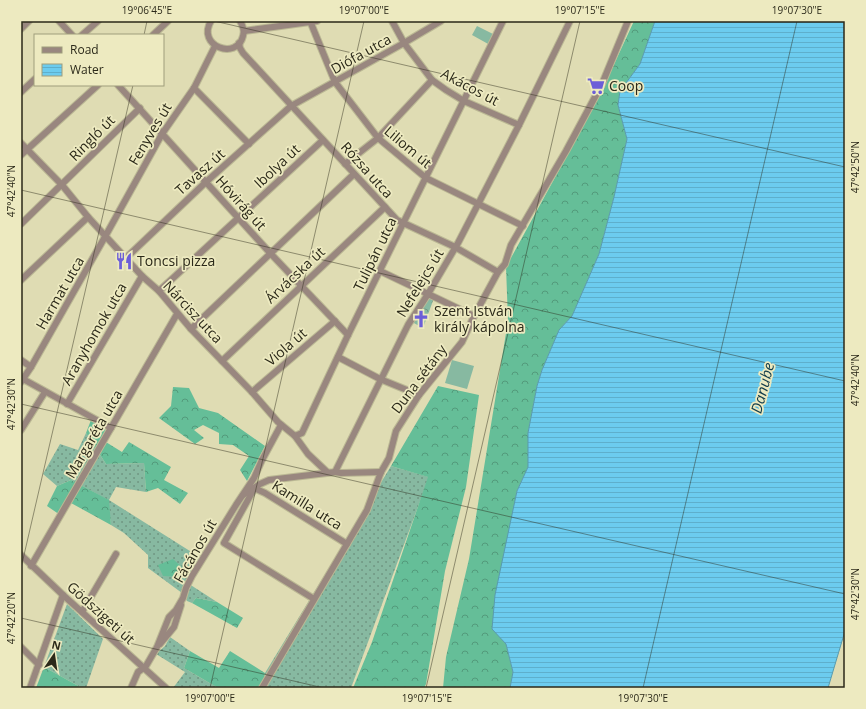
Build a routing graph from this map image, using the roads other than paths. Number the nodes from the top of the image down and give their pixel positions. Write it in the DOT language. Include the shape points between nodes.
graph roads {
  1 [pos="30,21"];
  2 [pos="59,21"];
  3 [pos="98,21"];
  4 [pos="168,21"];
  5 [pos="240,21"];
  6 [pos="317,21"];
  7 [pos="392,21"];
  8 [pos="441,21"];
  9 [pos="503,21"];
  10 [pos="570,21"];
  11 [pos="628,21"];
  12 [pos="210,22"];
  13 [pos="310,22"];
  14 [pos="21,29"];
  15 [pos="244,31"];
  16 [pos="71,34"];
  17 [pos="83,34"];
  18 [pos="154,34"];
  19 [pos="239,43"];
  20 [pos="404,44"];
  21 [pos="215,46"];
  22 [pos="231,48"];
  23 [pos="243,53"];
  24 [pos="34,80"];
  25 [pos="432,80"];
  26 [pos="335,82"];
  27 [pos="97,86"];
  28 [pos="119,86"];
  29 [pos="194,88"];
  30 [pos="21,92"];
  31 [pos="464,100"];
  32 [pos="291,106"];
  33 [pos="140,108"];
  34 [pos="519,125"];
  35 [pos="162,134"];
  36 [pos="378,138"];
  37 [pos="323,140"];
  38 [pos="21,143"];
  39 [pos="249,144"];
  40 [pos="27,149"];
  41 [pos="21,154"];
  42 [pos="345,164"];
  43 [pos="354,174"];
  44 [pos="426,178"];
  45 [pos="206,182"];
  46 [pos="62,185"];
  47 [pos="478,203"];
  48 [pos="385,207"];
  49 [pos="88,217"];
  50 [pos="239,218"];
  51 [pos="21,224"];
  52 [pos="403,224"];
  53 [pos="523,226"];
  54 [pos="106,235"];
  55 [pos="455,247"];
  56 [pos="271,254"];
  57 [pos="126,258"];
  58 [pos="380,272"];
  59 [pos="498,272"];
  60 [pos="142,276"];
  61 [pos="21,280"];
  62 [pos="302,285"];
  63 [pos="159,291"];
  64 [pos="428,294"];
  65 [pos="177,314"];
  66 [pos="474,316"];
  67 [pos="335,321"];
  68 [pos="191,329"];
  69 [pos="348,335"];
  70 [pos="338,357"];
  71 [pos="21,360"];
  72 [pos="222,361"];
  73 [pos="31,367"];
  74 [pos="380,379"];
  75 [pos="22,380"];
  76 [pos="45,392"];
  77 [pos="252,392"];
  78 [pos="419,395"];
  79 [pos="68,404"];
  80 [pos="281,425"];
  81 [pos="111,428"];
  82 [pos="21,430"];
  83 [pos="295,436"];
  84 [pos="327,472"];
  85 [pos="334,472"];
  86 [pos="381,472"];
  87 [pos="254,478"];
  88 [pos="254,488"];
  89 [pos="243,495"];
  90 [pos="347,544"];
  91 [pos="116,554"];
  92 [pos="21,555"];
  93 [pos="31,566"];
  94 [pos="63,595"];
  95 [pos="314,599"];
  96 [pos="82,612"];
  97 [pos="21,647"];
  98 [pos="40,665"];
  99 [pos="143,668"];
  100 [pos="30,688"];
  101 [pos="131,688"];
  102 [pos="166,688"];
  103 [pos="262,688"];
  1 -- 14 [label="street"];
  2 -- 16 [label="street"];
  3 -- 17 [label="street"];
  4 -- 18 [label="street"];
  5 -- 15 [label="street"];
  6 -- 13 [label="street"];
  7 -- 20 [label="street, Akácos út"];
  8 -- 20 [label="street, Diófa utca"];
  9 -- 31 [label="street, Tulipán utca"];
  10 -- 34 [label="street, Nefelejcs út"];
  11 -- 53 [label="street, Duna sétány" via="602,84"];
  12 -- 21 [label="street" via="208,36"];
  13 -- 15 [label="street"];
  13 -- 26 [label="street, Liliom út"];
  15 -- 19 [label="street"];
  19 -- 22 [label="street"];
  19 -- 23 [label="street"];
  20 -- 25 [label="street, Akácos út"];
  20 -- 26 [label="street, Diófa utca"];
  21 -- 22 [label="street"];
  21 -- 29 [label="street, Fenyves út"];
  22 -- 23 [label="street"];
  23 -- 32 [label="street, Rózsa utca"];
  24 -- 30 [label="street"];
  25 -- 31 [label="street, Akácos út"];
  25 -- 36 [label="street"];
  26 -- 32 [label="street, Diófa utca"];
  26 -- 36 [label="street, Liliom út"];
  27 -- 40 [label="street"];
  28 -- 33 [label="street, Hóvirág út"];
  29 -- 35 [label="street, Fenyves út"];
  29 -- 39 [label="street"];
  31 -- 34 [label="street, Akácos út"];
  31 -- 44 [label="street, Tulipán utca"];
  32 -- 37 [label="street, Rózsa utca"];
  32 -- 39 [label="street, Tavasz út"];
  33 -- 35 [label="street, Hóvirág út"];
  33 -- 46 [label="street, Ringló út"];
  34 -- 47 [label="street, Nefelejcs út"];
  35 -- 45 [label="street, Hóvirág út"];
  35 -- 54 [label="street, Fenyves út"];
  36 -- 42 [label="street"];
  36 -- 44 [label="street, Liliom út"];
  37 -- 42 [label="street, Rózsa utca"];
  37 -- 50 [label="street, Ibolya út"];
  38 -- 40 [label="street, Nárcisz utca"];
  39 -- 45 [label="street, Tavasz út"];
  40 -- 41 [label="street"];
  40 -- 46 [label="street, Nárcisz utca"];
  42 -- 43 [label="street, Rózsa utca"];
  43 -- 48 [label="street, Rózsa utca"];
  43 -- 56 [label="street"];
  44 -- 47 [label="street, Liliom út"];
  44 -- 52 [label="street, Tulipán utca"];
  45 -- 50 [label="street, Hóvirág út"];
  45 -- 57 [label="street, Tavasz út"];
  46 -- 49 [label="street, Nárcisz utca"];
  46 -- 51 [label="street, Ringló út"];
  47 -- 53 [label="street, Liliom út"];
  47 -- 55 [label="street, Nefelejcs út"];
  48 -- 52 [label="street, Rózsa utca"];
  48 -- 62 [label="street, Árvácska út"];
  49 -- 54 [label="street, Nárcisz utca"];
  49 -- 61 [label="street"];
  50 -- 56 [label="street, Hóvirág út"];
  50 -- 63 [label="street, Ibolya út"];
  52 -- 55 [label="street, Rózsa utca"];
  52 -- 58 [label="street, Tulipán utca"];
  53 -- 59 [label="street, Duna sétány" via="511,245 505,264"];
  54 -- 57 [label="street, Nárcisz utca"];
  54 -- 73 [label="street, Harmat utca"];
  55 -- 59 [label="street, Rózsa utca"];
  55 -- 64 [label="street, Nefelejcs út"];
  56 -- 62 [label="street, Hóvirág út"];
  56 -- 68 [label="street"];
  57 -- 60 [label="street, Nárcisz utca"];
  58 -- 64 [label="street"];
  58 -- 69 [label="street, Tulipán utca"];
  59 -- 66 [label="street, Duna sétány"];
  60 -- 63 [label="street, Nárcisz utca"];
  60 -- 79 [label="street, Aranyhomok utca"];
  62 -- 67 [label="street, Hóvirág út"];
  62 -- 72 [label="street, Árvácska út"];
  63 -- 65 [label="street, Nárcisz utca"];
  64 -- 66 [label="street"];
  64 -- 74 [label="street, Nefelejcs út" via="408,325"];
  65 -- 68 [label="street, Nárcisz utca"];
  65 -- 81 [label="street, Margaréta utca"];
  66 -- 78 [label="street, Duna sétány" via="462,342"];
  67 -- 69 [label="street, Hóvirág út"];
  67 -- 77 [label="street, Viola út"];
  68 -- 72 [label="street, Nárcisz utca"];
  69 -- 70 [label="street, Tulipán utca"];
  70 -- 74 [label="street"];
  70 -- 83 [label="street, Tulipán utca" via="302,433"];
  71 -- 73 [label="street"];
  72 -- 77 [label="street, Nárcisz utca"];
  73 -- 75 [label="street, Harmat utca"];
  74 -- 78 [label="street"];
  74 -- 85 [label="street, Nefelejcs út"];
  75 -- 76 [label="street"];
  76 -- 79 [label="street"];
  76 -- 82 [label="street"];
  77 -- 80 [label="street, Nárcisz utca"];
  78 -- 86 [label="street, Duna sétány" via="396,431 389,458"];
  79 -- 81 [label="street"];
  80 -- 83 [label="street, Nárcisz utca"];
  80 -- 87 [label="street, Fácános út"];
  81 -- 93 [label="street, Margaréta utca"];
  83 -- 84 [label="street, Nárcisz utca" via="308,454"];
  84 -- 85 [label="street"];
  84 -- 88 [label="street" via="269,480"];
  85 -- 86 [label="street"];
  86 -- 90 [label="street, Duna sétány" via="367,510"];
  87 -- 88 [label="street"];
  87 -- 89 [label="street, Fácános út"];
  88 -- 89 [label="street"];
  88 -- 90 [label="street, Kamilla utca"];
  88 -- 95 [label="street" via="224,543"];
  89 -- 99 [label="street, Fácános út" via="192,576 183,598 169,617 157,647"];
  90 -- 95 [label="street, Duna sétány"];
  91 -- 96 [label="street"];
  92 -- 93 [label="street, Gödszigeti út"];
  93 -- 94 [label="street, Gödszigeti út"];
  94 -- 96 [label="street, Gödszigeti út"];
  94 -- 98 [label="street"];
  95 -- 103 [label="street, Duna sétány"];
  96 -- 99 [label="street, Gödszigeti út"];
  97 -- 98 [label="street"];
  98 -- 100 [label="street"];
  99 -- 101 [label="street, Fácános út" via="138,672"];
  99 -- 102 [label="street, Gödszigeti út"];
}
